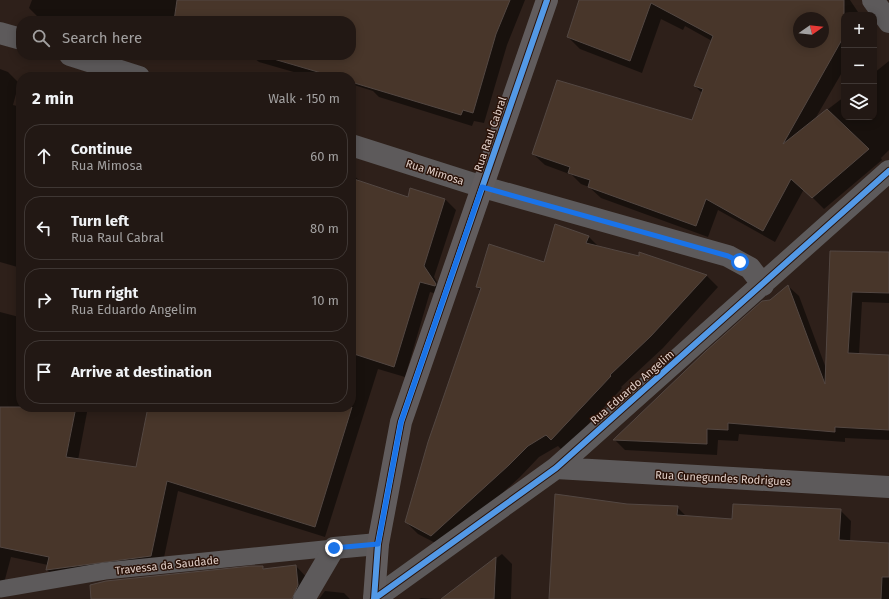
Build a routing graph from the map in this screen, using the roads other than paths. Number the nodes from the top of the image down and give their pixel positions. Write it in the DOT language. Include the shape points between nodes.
graph roads {
  1 [pos="547,0"];
  2 [pos="873,0"];
  3 [pos="889,22"];
  4 [pos="0,32"];
  5 [pos="16,37"];
  6 [pos="86,60"];
  7 [pos="123,72"];
  8 [pos="356,147"];
  9 [pos="889,171"];
  10 [pos="482,187"];
  11 [pos="763,285"];
  12 [pos="556,468"];
  13 [pos="889,487"];
  14 [pos="378,544"];
  15 [pos="334,548"];
  16 [pos="0,589"];
  17 [pos="304,599"];
  18 [pos="374,599"];
  1 -- 10 [label="main road, Rua Raul Cabral"];
  2 -- 3 [label="street"];
  4 -- 5 [label="street"];
  6 -- 7 [label="street"];
  8 -- 10 [label="street, Rua Mimosa"];
  9 -- 11 [label="street, Rua Eduardo Angelim"];
  10 -- 11 [label="street, Rua Mimosa" via="728,256 750,268"];
  10 -- 14 [label="main road, Rua Raul Cabral" via="401,422"];
  11 -- 12 [label="street, Rua Eduardo Angelim"];
  12 -- 13 [label="street, Rua Cunegundes Rodrigues"];
  12 -- 18 [label="street, Rua Eduardo Angelim"];
  14 -- 15 [label="street"];
  14 -- 18 [label="main road, Rua Raul Cabral"];
  15 -- 16 [label="lane, Travessa da Saudade" via="105,571"];
  15 -- 17 [label="street"];
}
